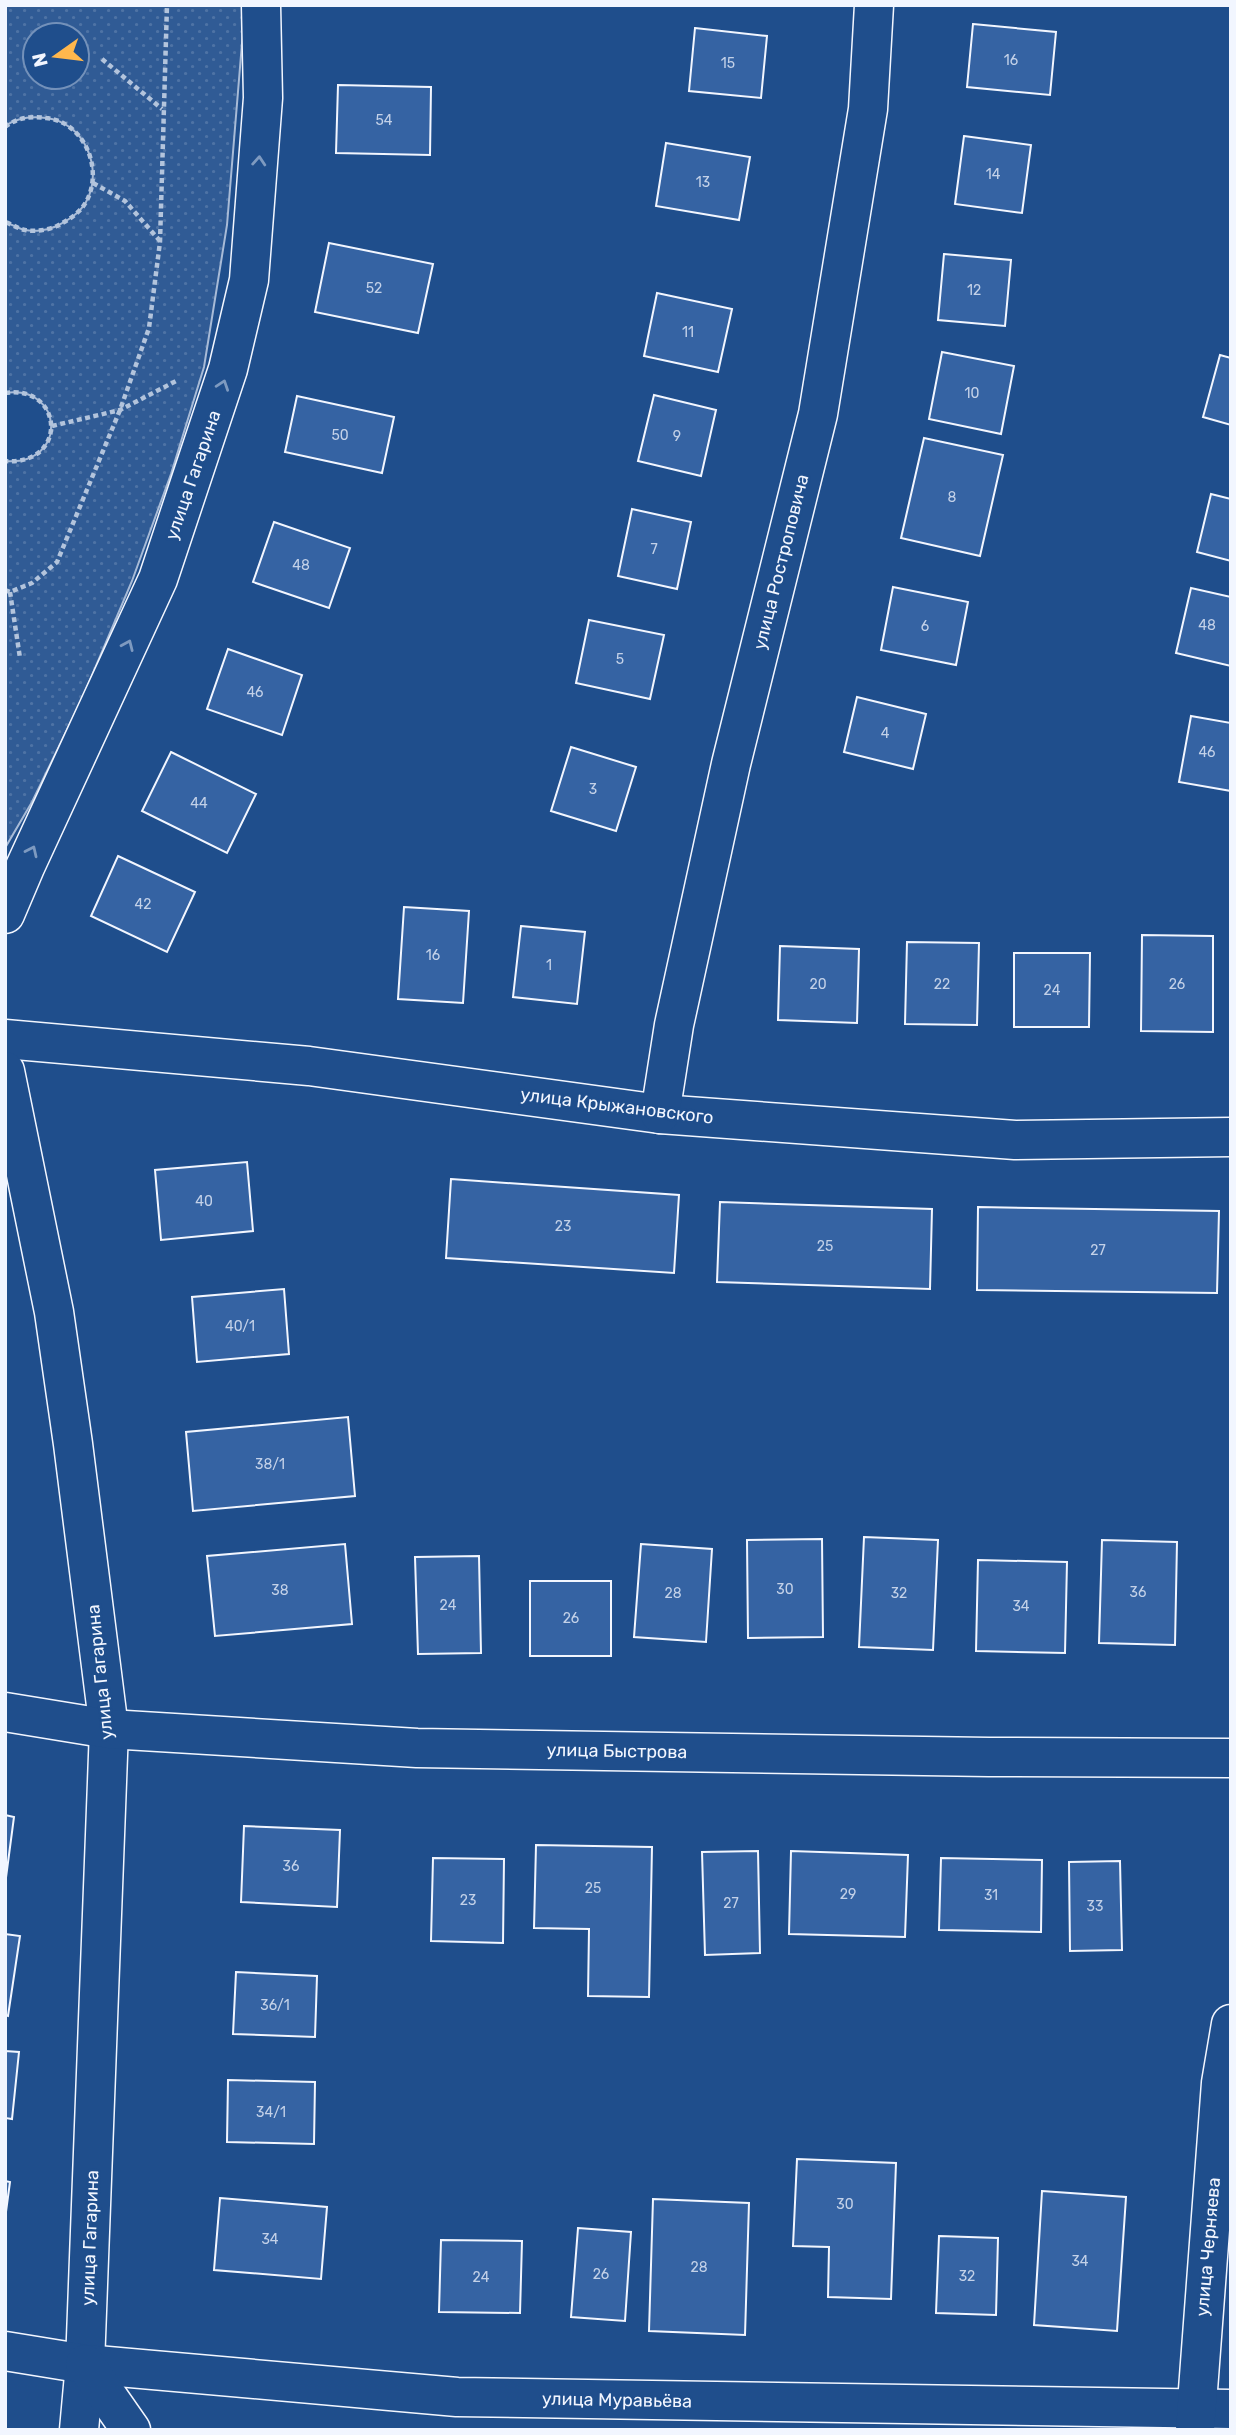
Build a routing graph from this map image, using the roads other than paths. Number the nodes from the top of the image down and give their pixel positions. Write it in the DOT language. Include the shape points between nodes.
graph roads {
  1 [pos="261,5"];
  2 [pos="874,5"];
  3 [pos="5,914"];
  4 [pos="5,1039"];
  5 [pos="5,1070"];
  6 [pos="660,1114"];
  7 [pos="1231,1137"];
  8 [pos="5,1712"];
  9 [pos="109,1729"];
  10 [pos="1231,1758"];
  11 [pos="1231,2024"];
  12 [pos="5,2351"];
  13 [pos="85,2364"];
  14 [pos="1207,2416"];
  15 [pos="79,2430"];
  16 [pos="131,2430"];
  3 -- 1 [label="street, улица Гагарина, one-way" via="158,579 228,369 249,280 263,98"];
  2 -- 6 [label="street, улица Ростроповича" via="868,109 818,414 731,764 674,1025"];
  4 -- 6 [label="street, улица Крыжановского" via="309,1066"];
  5 -- 9 [label="street, улица Гагарина" via="54,1312"];
  6 -- 7 [label="street, улица Крыжановского" via="1015,1140"];
  8 -- 9 [label="street, улица Быстрова"];
  9 -- 10 [label="street, улица Быстрова" via="417,1748"];
  9 -- 13 [label="street, улица Гагарина"];
  11 -- 14 [label="street, улица Черняева" via="1221,2084"];
  12 -- 13 [label="street, улица Муравьёва"];
  13 -- 14 [label="street, улица Муравьёва" via="457,2397"];
  13 -- 15 [label="street, улица Гагарина"];
  13 -- 16 [label="street"];
}
